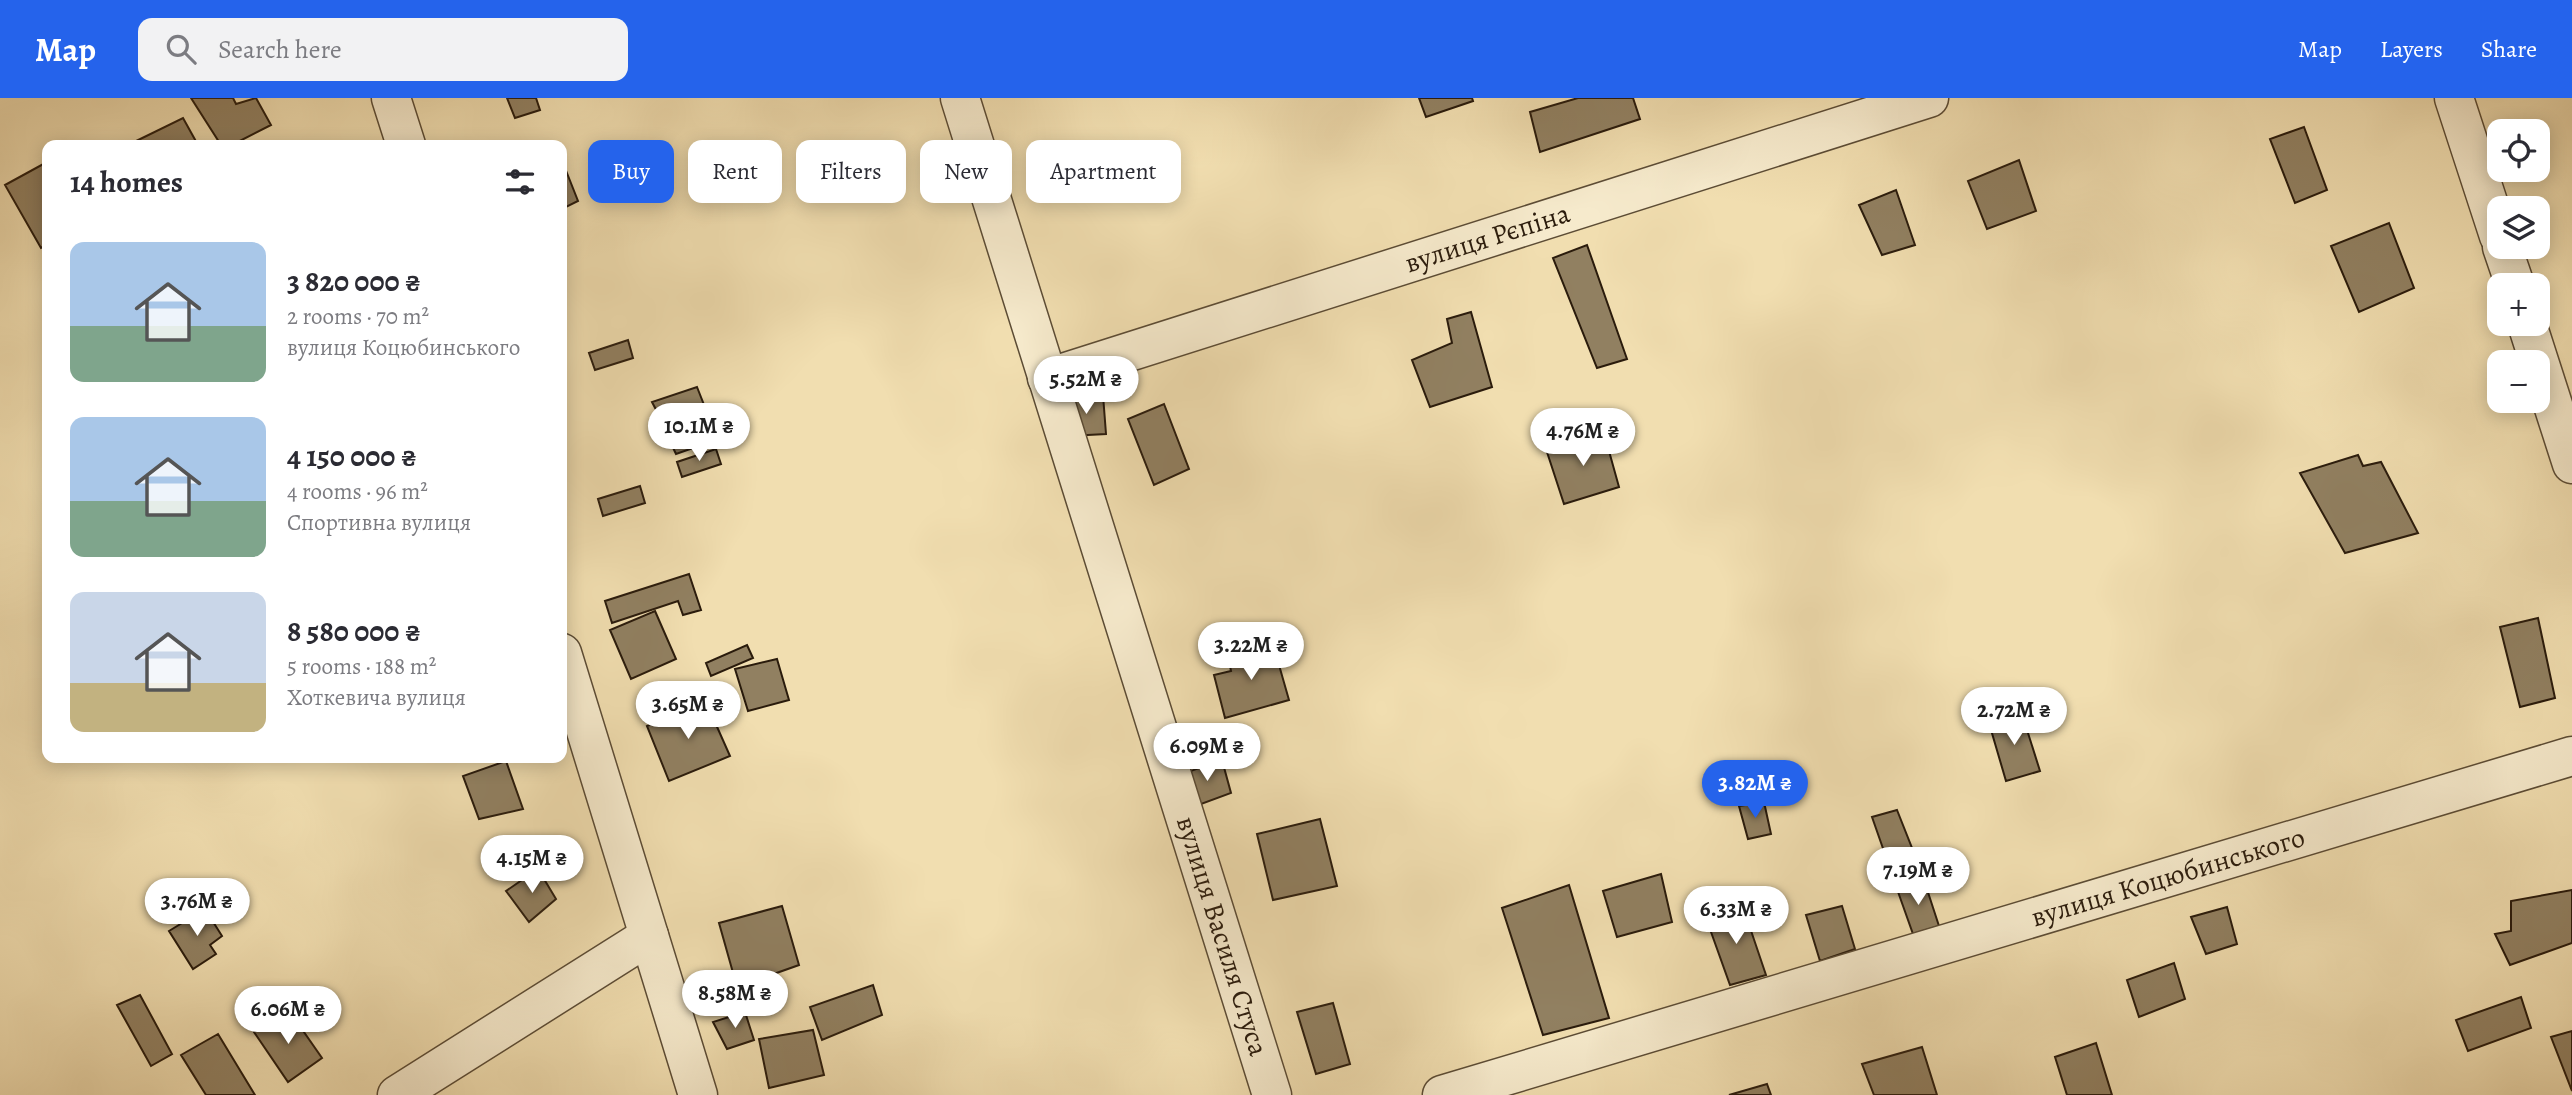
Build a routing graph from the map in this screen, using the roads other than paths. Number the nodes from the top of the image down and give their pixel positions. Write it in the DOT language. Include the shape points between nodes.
graph roads {
  1 [pos="391,98"];
  2 [pos="960,98"];
  3 [pos="1929,98"];
  4 [pos="2455,98"];
  5 [pos="404,140"];
  6 [pos="2487,198"];
  7 [pos="2531,336"];
  8 [pos="1047,378"];
  9 [pos="2572,464"];
  10 [pos="567,669"];
  11 [pos="2572,756"];
  12 [pos="649,936"];
  13 [pos="397,1095"];
  14 [pos="698,1095"];
  15 [pos="1272,1095"];
  16 [pos="1443,1095"];
  1 -- 5 [label="street"];
  2 -- 8 [label="street, вулиця Василя Стуса"];
  3 -- 8 [label="street, вулиця Рєпіна"];
  4 -- 6 [label="street"];
  7 -- 9 [label="street"];
  8 -- 15 [label="street, вулиця Василя Стуса"];
  10 -- 12 [label="street"];
  11 -- 16 [label="street, вулиця Коцюбинського"];
  12 -- 13 [label="street"];
  12 -- 14 [label="street"];
}
